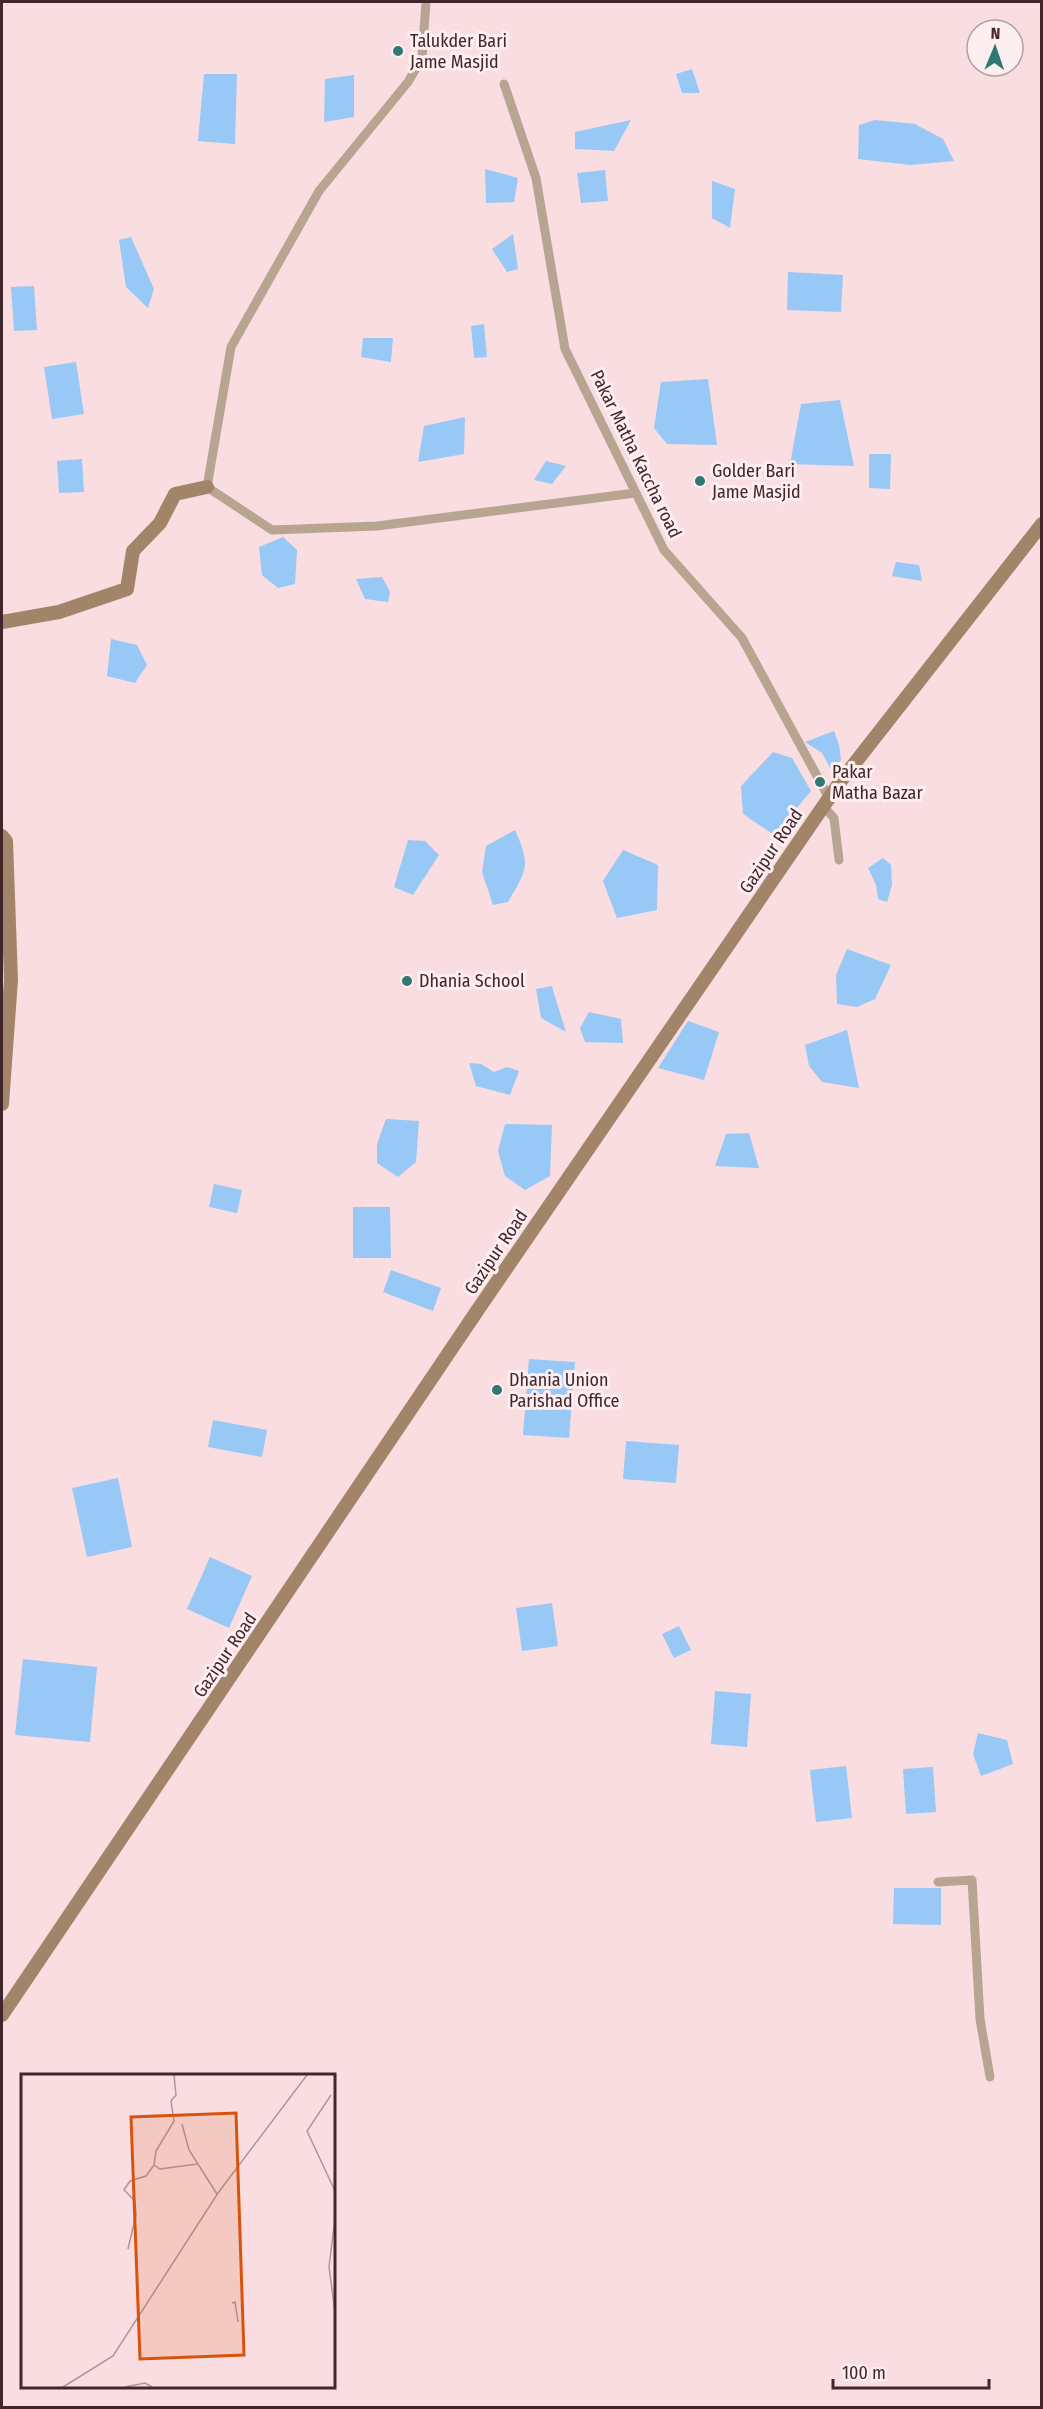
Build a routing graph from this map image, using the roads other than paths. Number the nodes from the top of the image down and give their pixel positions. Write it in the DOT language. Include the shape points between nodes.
graph roads {
  1 [pos="426,2"];
  2 [pos="504,84"];
  3 [pos="207,487"];
  4 [pos="635,493"];
  5 [pos="1041,524"];
  6 [pos="2,622"];
  7 [pos="826,802"];
  8 [pos="2,836"];
  9 [pos="839,860"];
  10 [pos="2,1104"];
  11 [pos="938,1882"];
  12 [pos="2,2015"];
  13 [pos="990,2077"];
  1 -- 3 [label="street" via="422,58 408,82 319,191 231,347"];
  2 -- 4 [label="street, Pakar Matha Kaccha road" via="536,178 565,349"];
  3 -- 4 [label="street" via="272,530 377,526"];
  3 -- 6 [label="street" via="175,494 160,522 133,551 127,589 59,612"];
  4 -- 7 [label="street, Pakar Matha Kaccha road" via="664,550 742,638"];
  5 -- 7 [label="street, Gazipur Road"];
  7 -- 9 [label="street, Pakar Matha Kaccha road" via="834,818"];
  7 -- 12 [label="street, Gazipur Road"];
  8 -- 10 [label="street" via="6,841 11,980"];
  11 -- 13 [label="street" via="972,1880 980,2019"];
}
